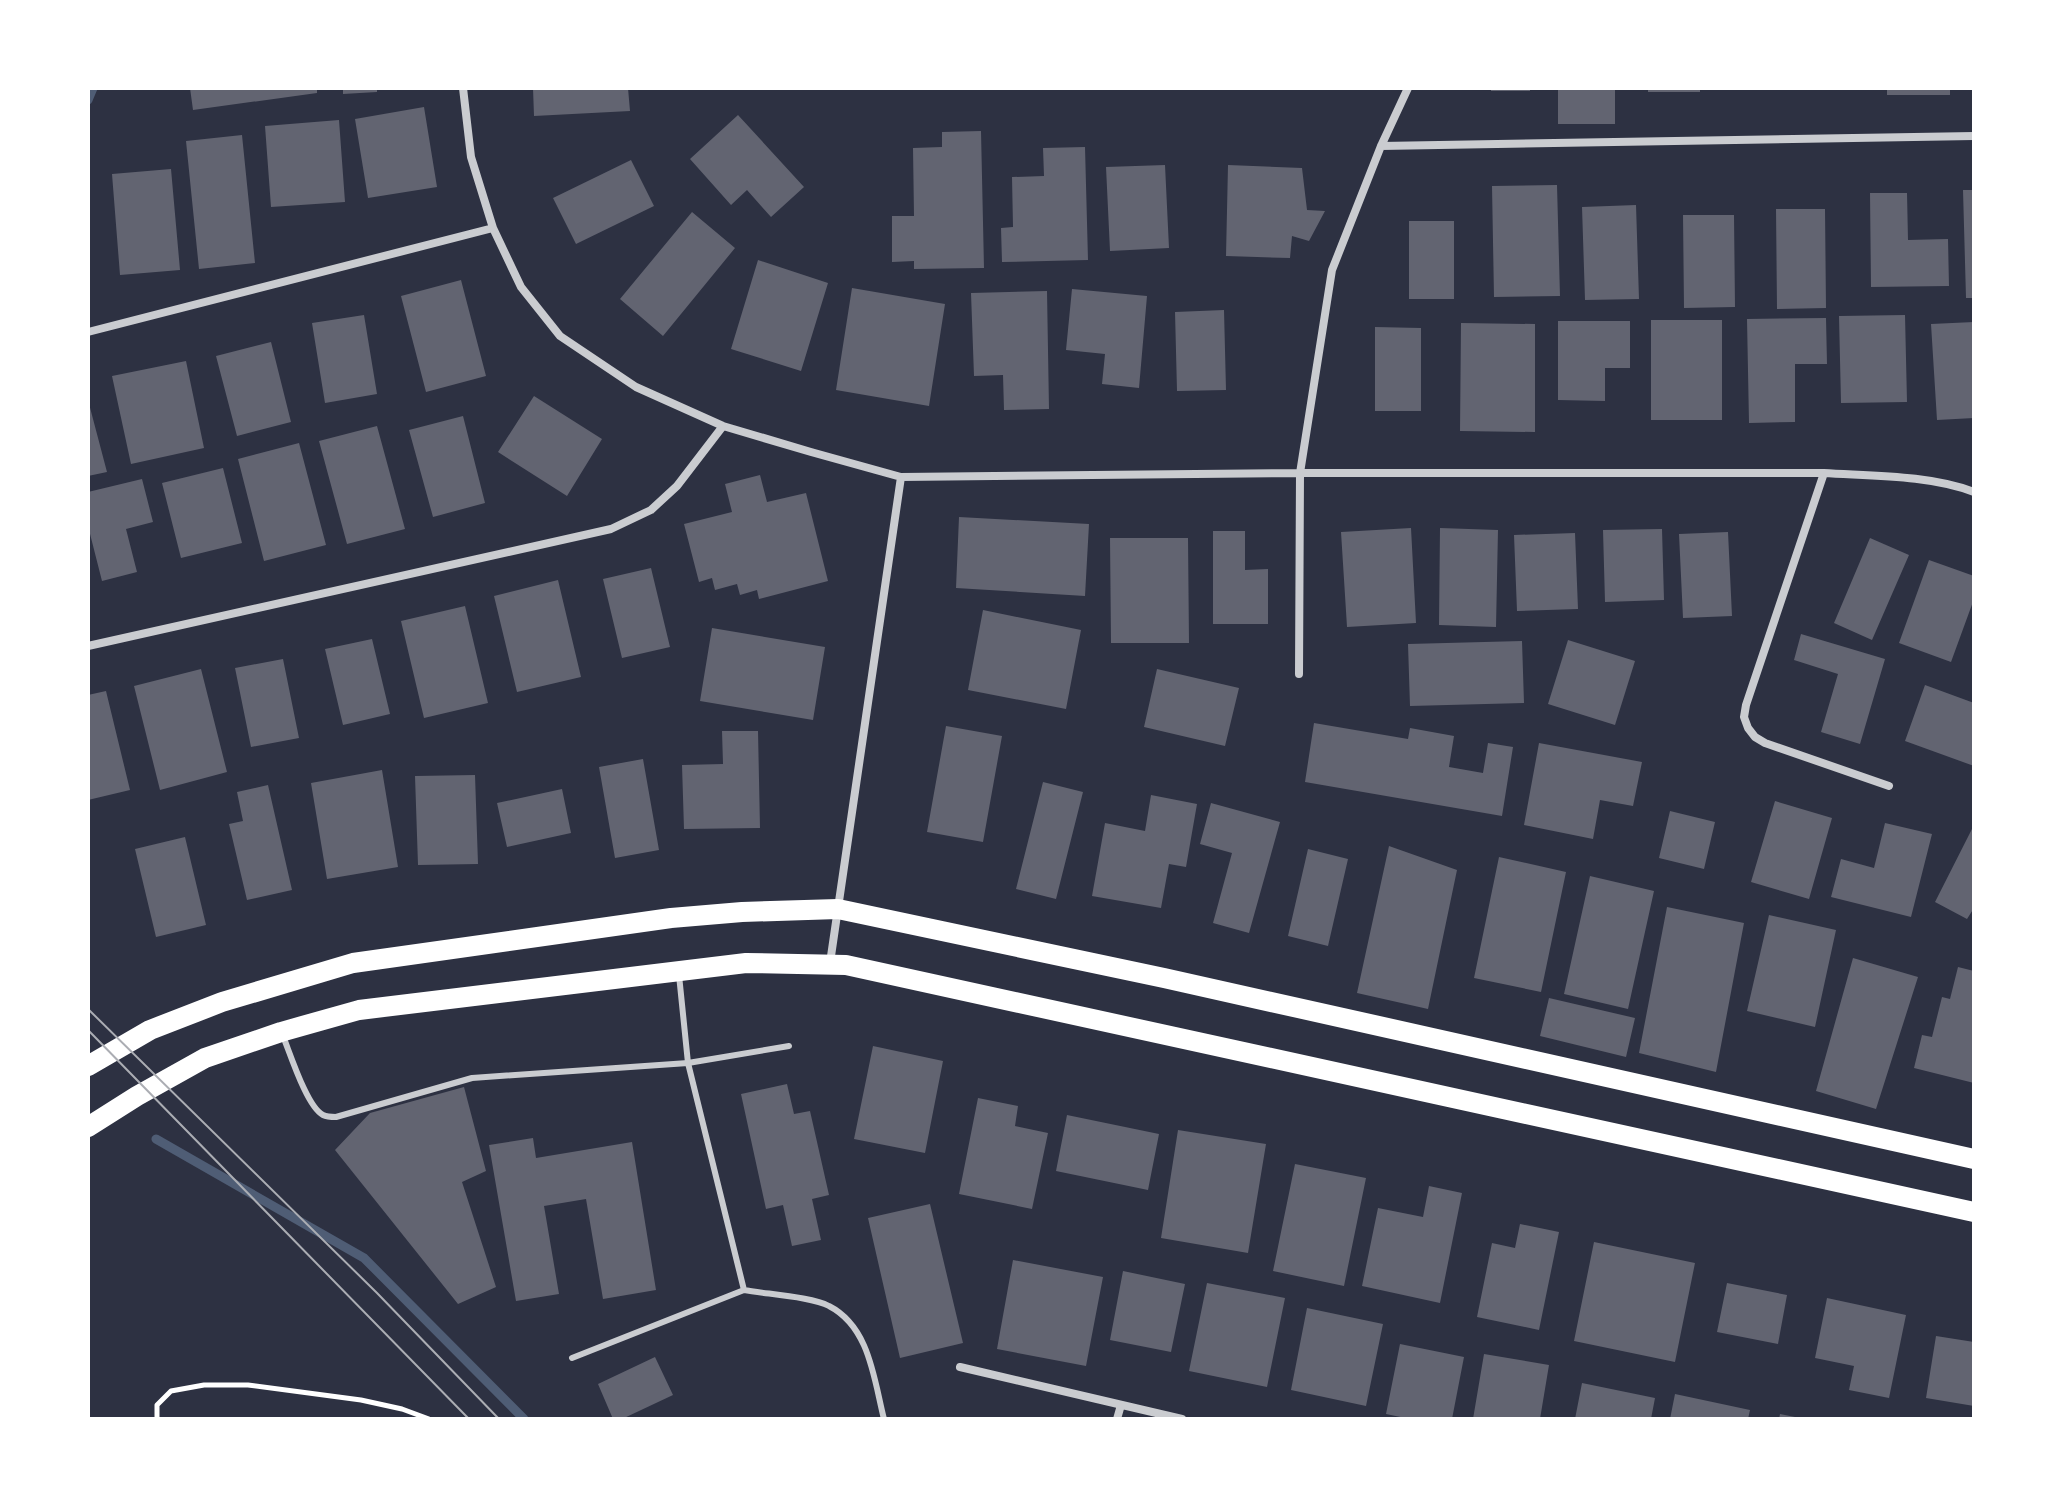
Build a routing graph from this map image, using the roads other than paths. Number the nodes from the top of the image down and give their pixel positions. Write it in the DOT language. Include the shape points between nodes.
graph roads {
  1 [pos="463,88"];
  2 [pos="1408,88"];
  3 [pos="1974,136"];
  4 [pos="1381,146"];
  5 [pos="493,228"];
  6 [pos="88,332"];
  7 [pos="723,426"];
  8 [pos="1300,473"];
  9 [pos="1824,473"];
  10 [pos="901,477"];
  11 [pos="1974,492"];
  12 [pos="88,646"];
  13 [pos="1299,674"];
  14 [pos="1889,786"];
  15 [pos="838,909"];
  16 [pos="830,964"];
  17 [pos="678,972"];
  18 [pos="281,1032"];
  19 [pos="789,1046"];
  20 [pos="688,1063"];
  21 [pos="88,1066"];
  22 [pos="88,1127"];
  23 [pos="1974,1159"];
  24 [pos="1974,1212"];
  25 [pos="744,1290"];
  26 [pos="572,1358"];
  27 [pos="960,1367"];
  28 [pos="1121,1405"];
  29 [pos="884,1419"];
  30 [pos="1117,1419"];
  31 [pos="1182,1419"];
  1 -- 5 [label="street" via="471,157"];
  2 -- 4 [label="street"];
  3 -- 4 [label="street"];
  4 -- 8 [label="street" via="1332,270"];
  5 -- 6 [label="street"];
  5 -- 7 [label="street" via="521,287 560,336 636,387"];
  7 -- 10 [label="street"];
  7 -- 12 [label="street" via="677,486 651,510 611,529"];
  8 -- 9 [label="street"];
  8 -- 10 [label="street"];
  8 -- 13 [label="street"];
  9 -- 11 [label="street" via="1899,478"];
  9 -- 14 [label="street" via="1744,717 1755,737 1765,743"];
  10 -- 15 [label="street"];
  15 -- 16 [label="street"];
  15 -- 21 [label="main road" via="671,918 353,963 222,1002 150,1030"];
  15 -- 23 [label="main road"];
  16 -- 17 [label="main road" via="746,963"];
  16 -- 24 [label="main road"];
  17 -- 18 [label="main road" via="359,1010"];
  17 -- 20 [label="lane"];
  18 -- 20 [label="lane" via="313,1107 336,1117 472,1078"];
  18 -- 22 [label="main road" via="205,1058"];
  19 -- 20 [label="lane"];
  20 -- 25 [label="lane"];
  25 -- 26 [label="lane"];
  25 -- 29 [label="lane" via="829,1305 848,1321 867,1353"];
  27 -- 28 [label="street"];
  28 -- 30 [label="street"];
  28 -- 31 [label="street"];
}
